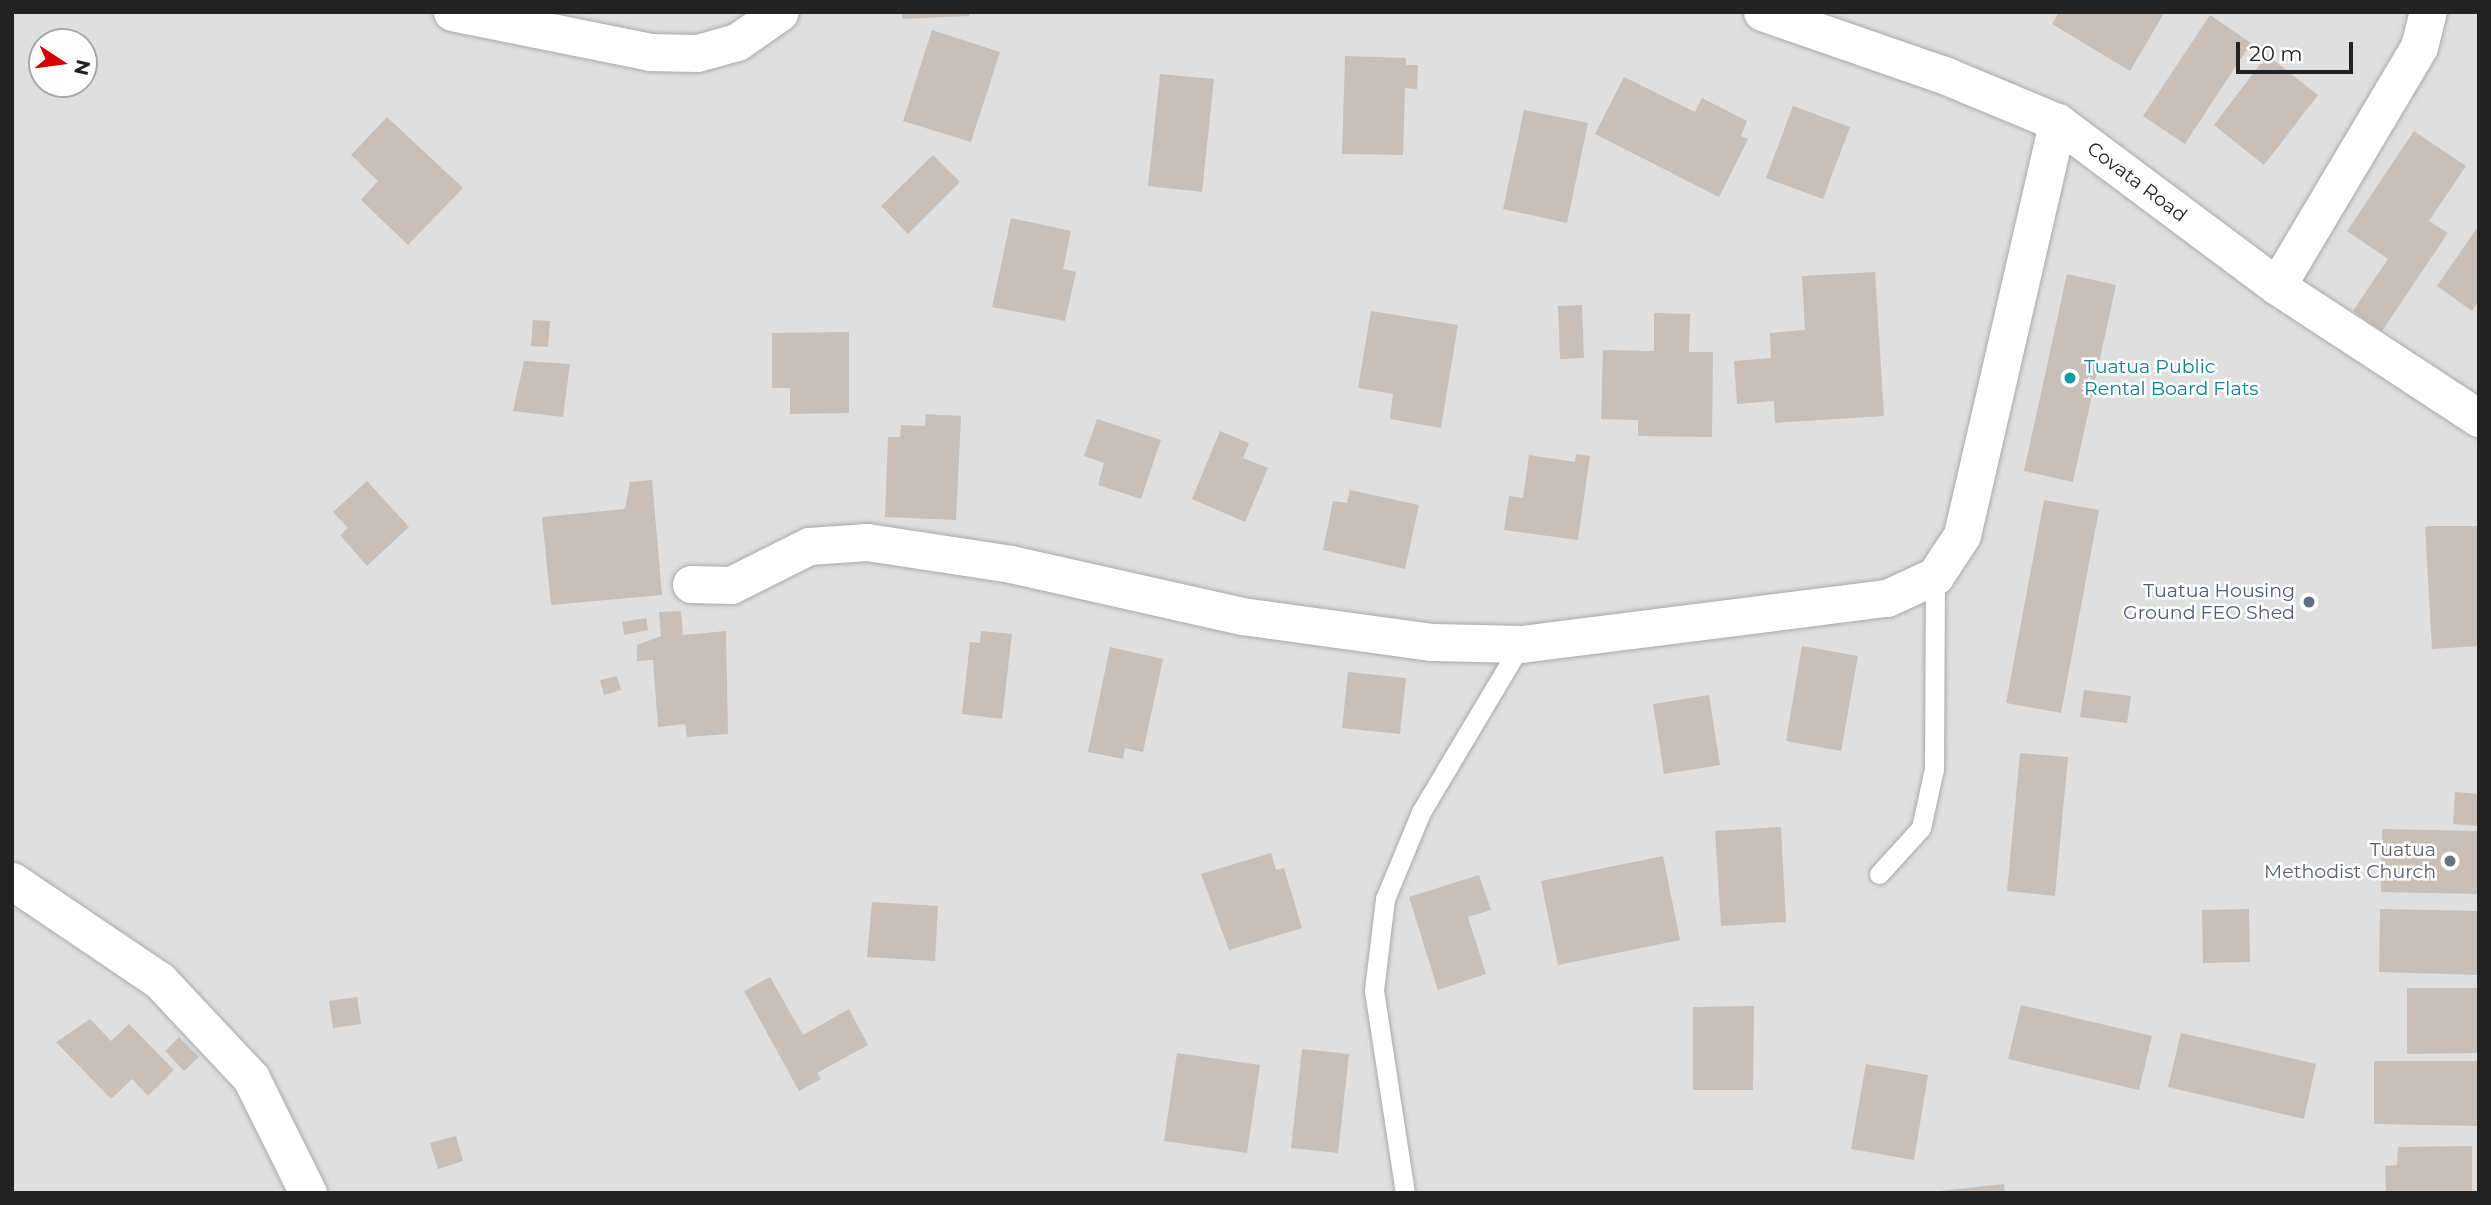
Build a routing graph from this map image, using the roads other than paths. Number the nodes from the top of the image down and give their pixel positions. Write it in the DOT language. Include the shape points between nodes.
graph roads {
  1 [pos="452,12"];
  2 [pos="780,12"];
  3 [pos="1762,12"];
  4 [pos="2428,12"];
  5 [pos="1838,25"];
  6 [pos="2057,122"];
  7 [pos="2277,286"];
  8 [pos="2479,418"];
  9 [pos="1935,576"];
  10 [pos="691,584"];
  11 [pos="1521,645"];
  12 [pos="1879,874"];
  13 [pos="12,881"];
  14 [pos="309,1193"];
  15 [pos="1405,1193"];
  1 -- 2 [label="street" via="650,52 697,53 737,42"];
  3 -- 5 [label="street, Covata Road"];
  4 -- 7 [label="street" via="2418,47"];
  5 -- 6 [label="street, Covata Road"];
  6 -- 7 [label="street, Covata Road"];
  6 -- 9 [label="street" via="1962,536"];
  7 -- 8 [label="street, Covata Road"];
  9 -- 11 [label="street" via="1887,598"];
  9 -- 12 [label="lane" via="1934,769 1921,828"];
  10 -- 11 [label="street" via="731,585 809,546 867,542 1011,564 1242,616 1432,642"];
  11 -- 15 [label="lane" via="1421,812 1385,899 1374,989"];
  13 -- 14 [label="street" via="159,980 251,1078"];
}
